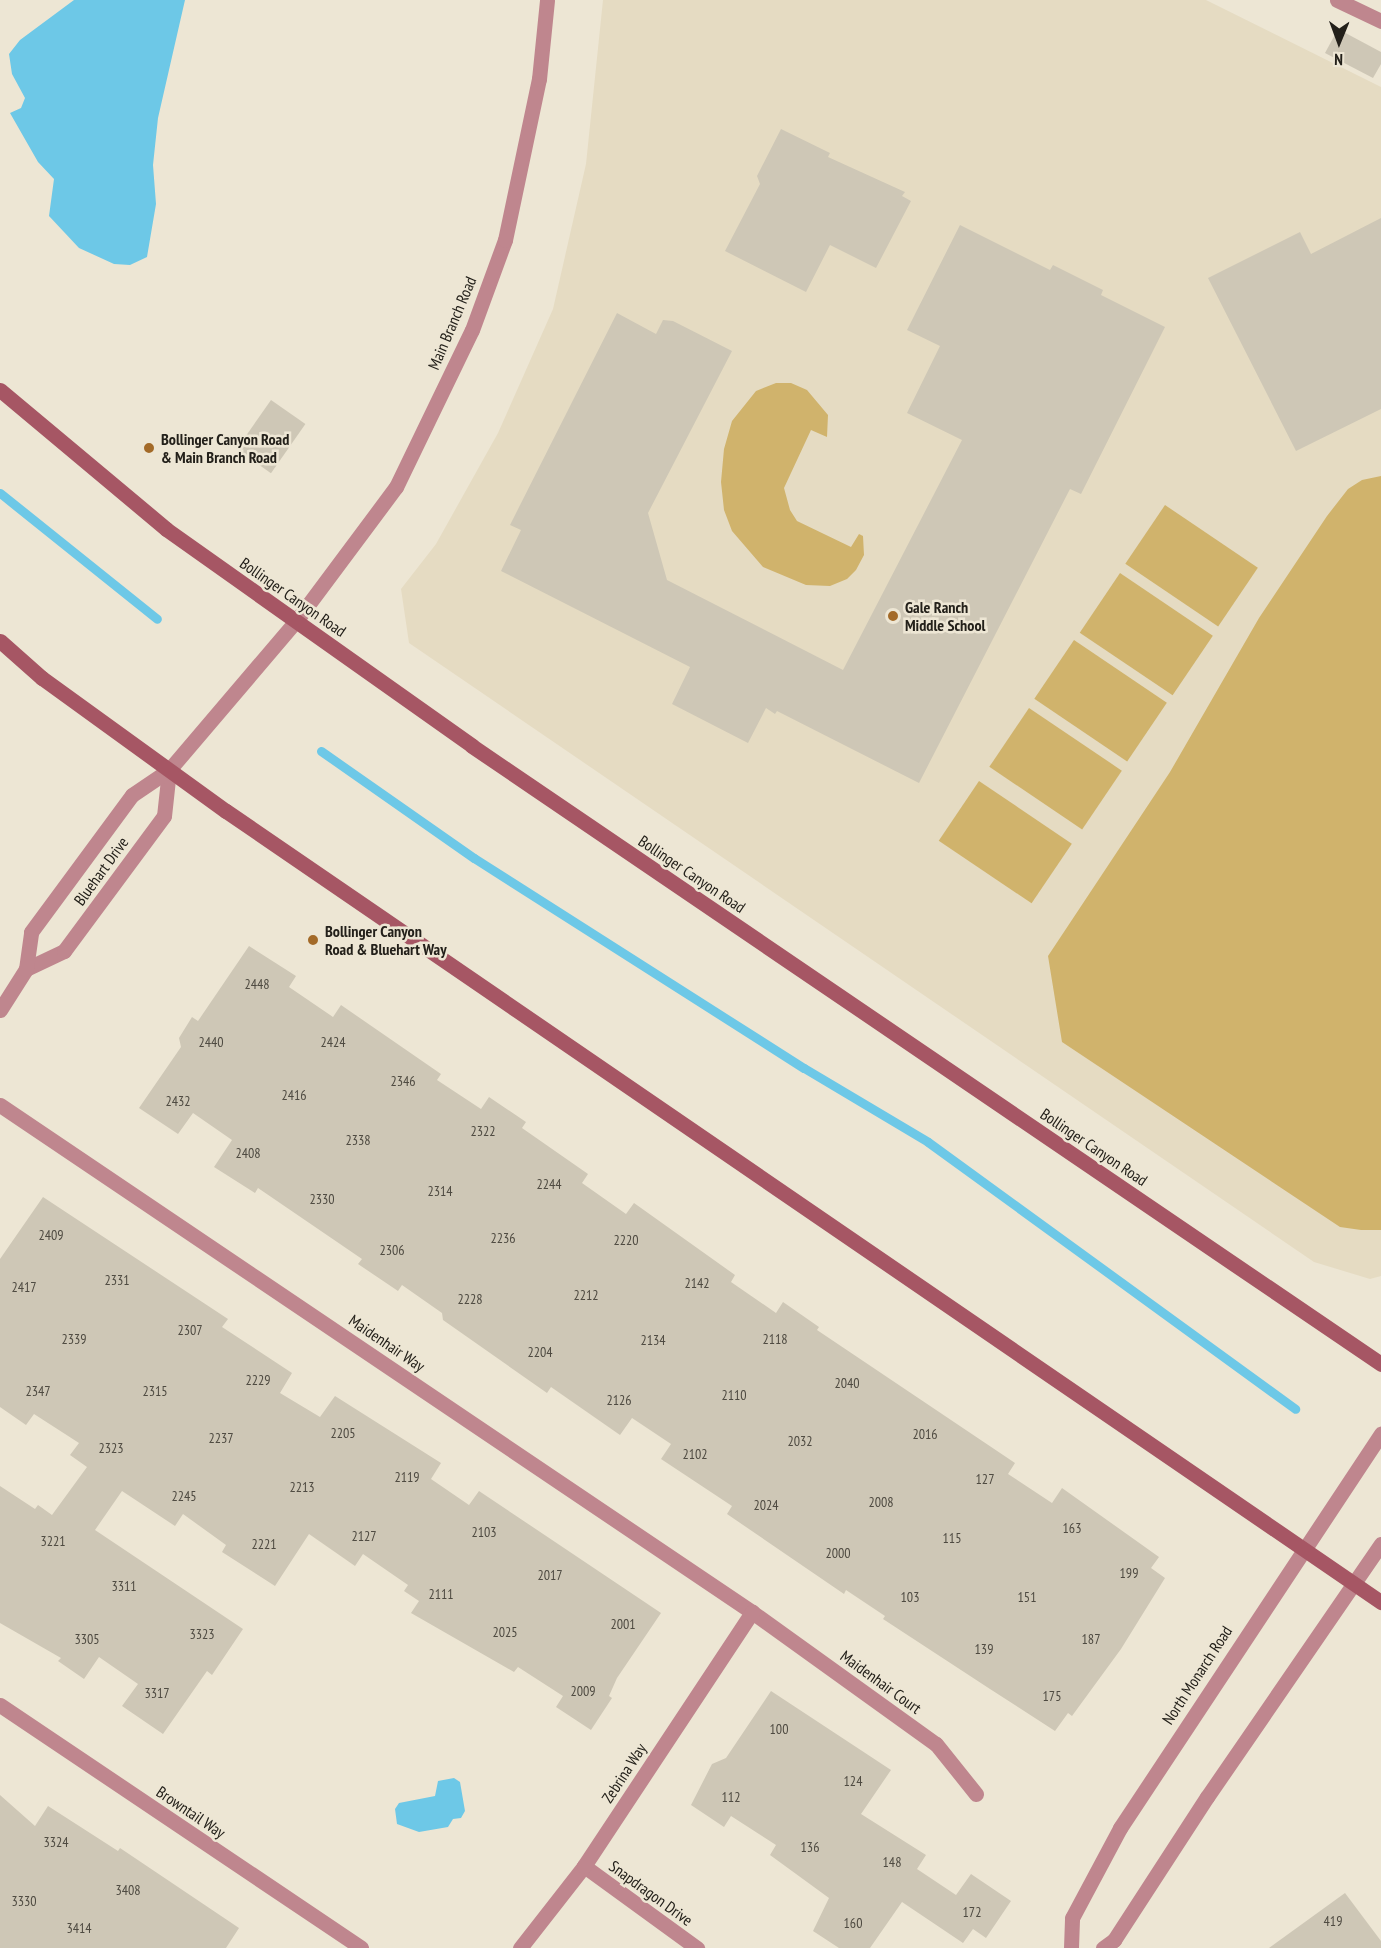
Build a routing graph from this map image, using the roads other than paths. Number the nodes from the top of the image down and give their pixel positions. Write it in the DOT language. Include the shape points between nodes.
graph roads {
  1 [pos="546,0"];
  2 [pos="1337,0"];
  3 [pos="1381,21"];
  4 [pos="0,390"];
  5 [pos="296,621"];
  6 [pos="0,641"];
  7 [pos="169,770"];
  8 [pos="26,969"];
  9 [pos="0,1010"];
  10 [pos="0,1105"];
  11 [pos="1381,1364"];
  12 [pos="1381,1434"];
  13 [pos="1381,1544"];
  14 [pos="1302,1550"];
  15 [pos="1353,1584"];
  16 [pos="1381,1602"];
  17 [pos="752,1612"];
  18 [pos="0,1705"];
  19 [pos="976,1794"];
  20 [pos="584,1866"];
  21 [pos="361,1948"];
  22 [pos="520,1948"];
  23 [pos="697,1948"];
  24 [pos="1071,1948"];
  25 [pos="1103,1948"];
  1 -- 5 [label="street, Main Branch Road" via="539,79 505,240 472,330 396,487"];
  2 -- 3 [label="street"];
  4 -- 5 [label="main road, Bollinger Canyon Road" via="166,529"];
  5 -- 7 [label="street, Bluehart Drive"];
  5 -- 11 [label="main road, Bollinger Canyon Road" via="472,746"];
  6 -- 7 [label="main road" via="42,678"];
  7 -- 8 [label="street, Bluehart Drive" via="132,795 32,932"];
  7 -- 8 [label="street, Bluehart Drive" via="164,816 64,951"];
  7 -- 14 [label="main road"];
  8 -- 9 [label="street, Bluehart Drive"];
  10 -- 17 [label="street, Maidenhair Way"];
  12 -- 14 [label="street, North Monarch Road"];
  13 -- 15 [label="street"];
  14 -- 15 [label="main road"];
  14 -- 24 [label="street, North Monarch Road" via="1120,1828 1072,1918"];
  15 -- 16 [label="main road"];
  15 -- 25 [label="street" via="1126,1923"];
  17 -- 19 [label="street, Maidenhair Court" via="936,1744"];
  17 -- 20 [label="street, Zebrina Way"];
  18 -- 21 [label="street, Browntail Way"];
  20 -- 22 [label="street, Zebrina Way"];
  20 -- 23 [label="street, Snapdragon Drive"];
}
